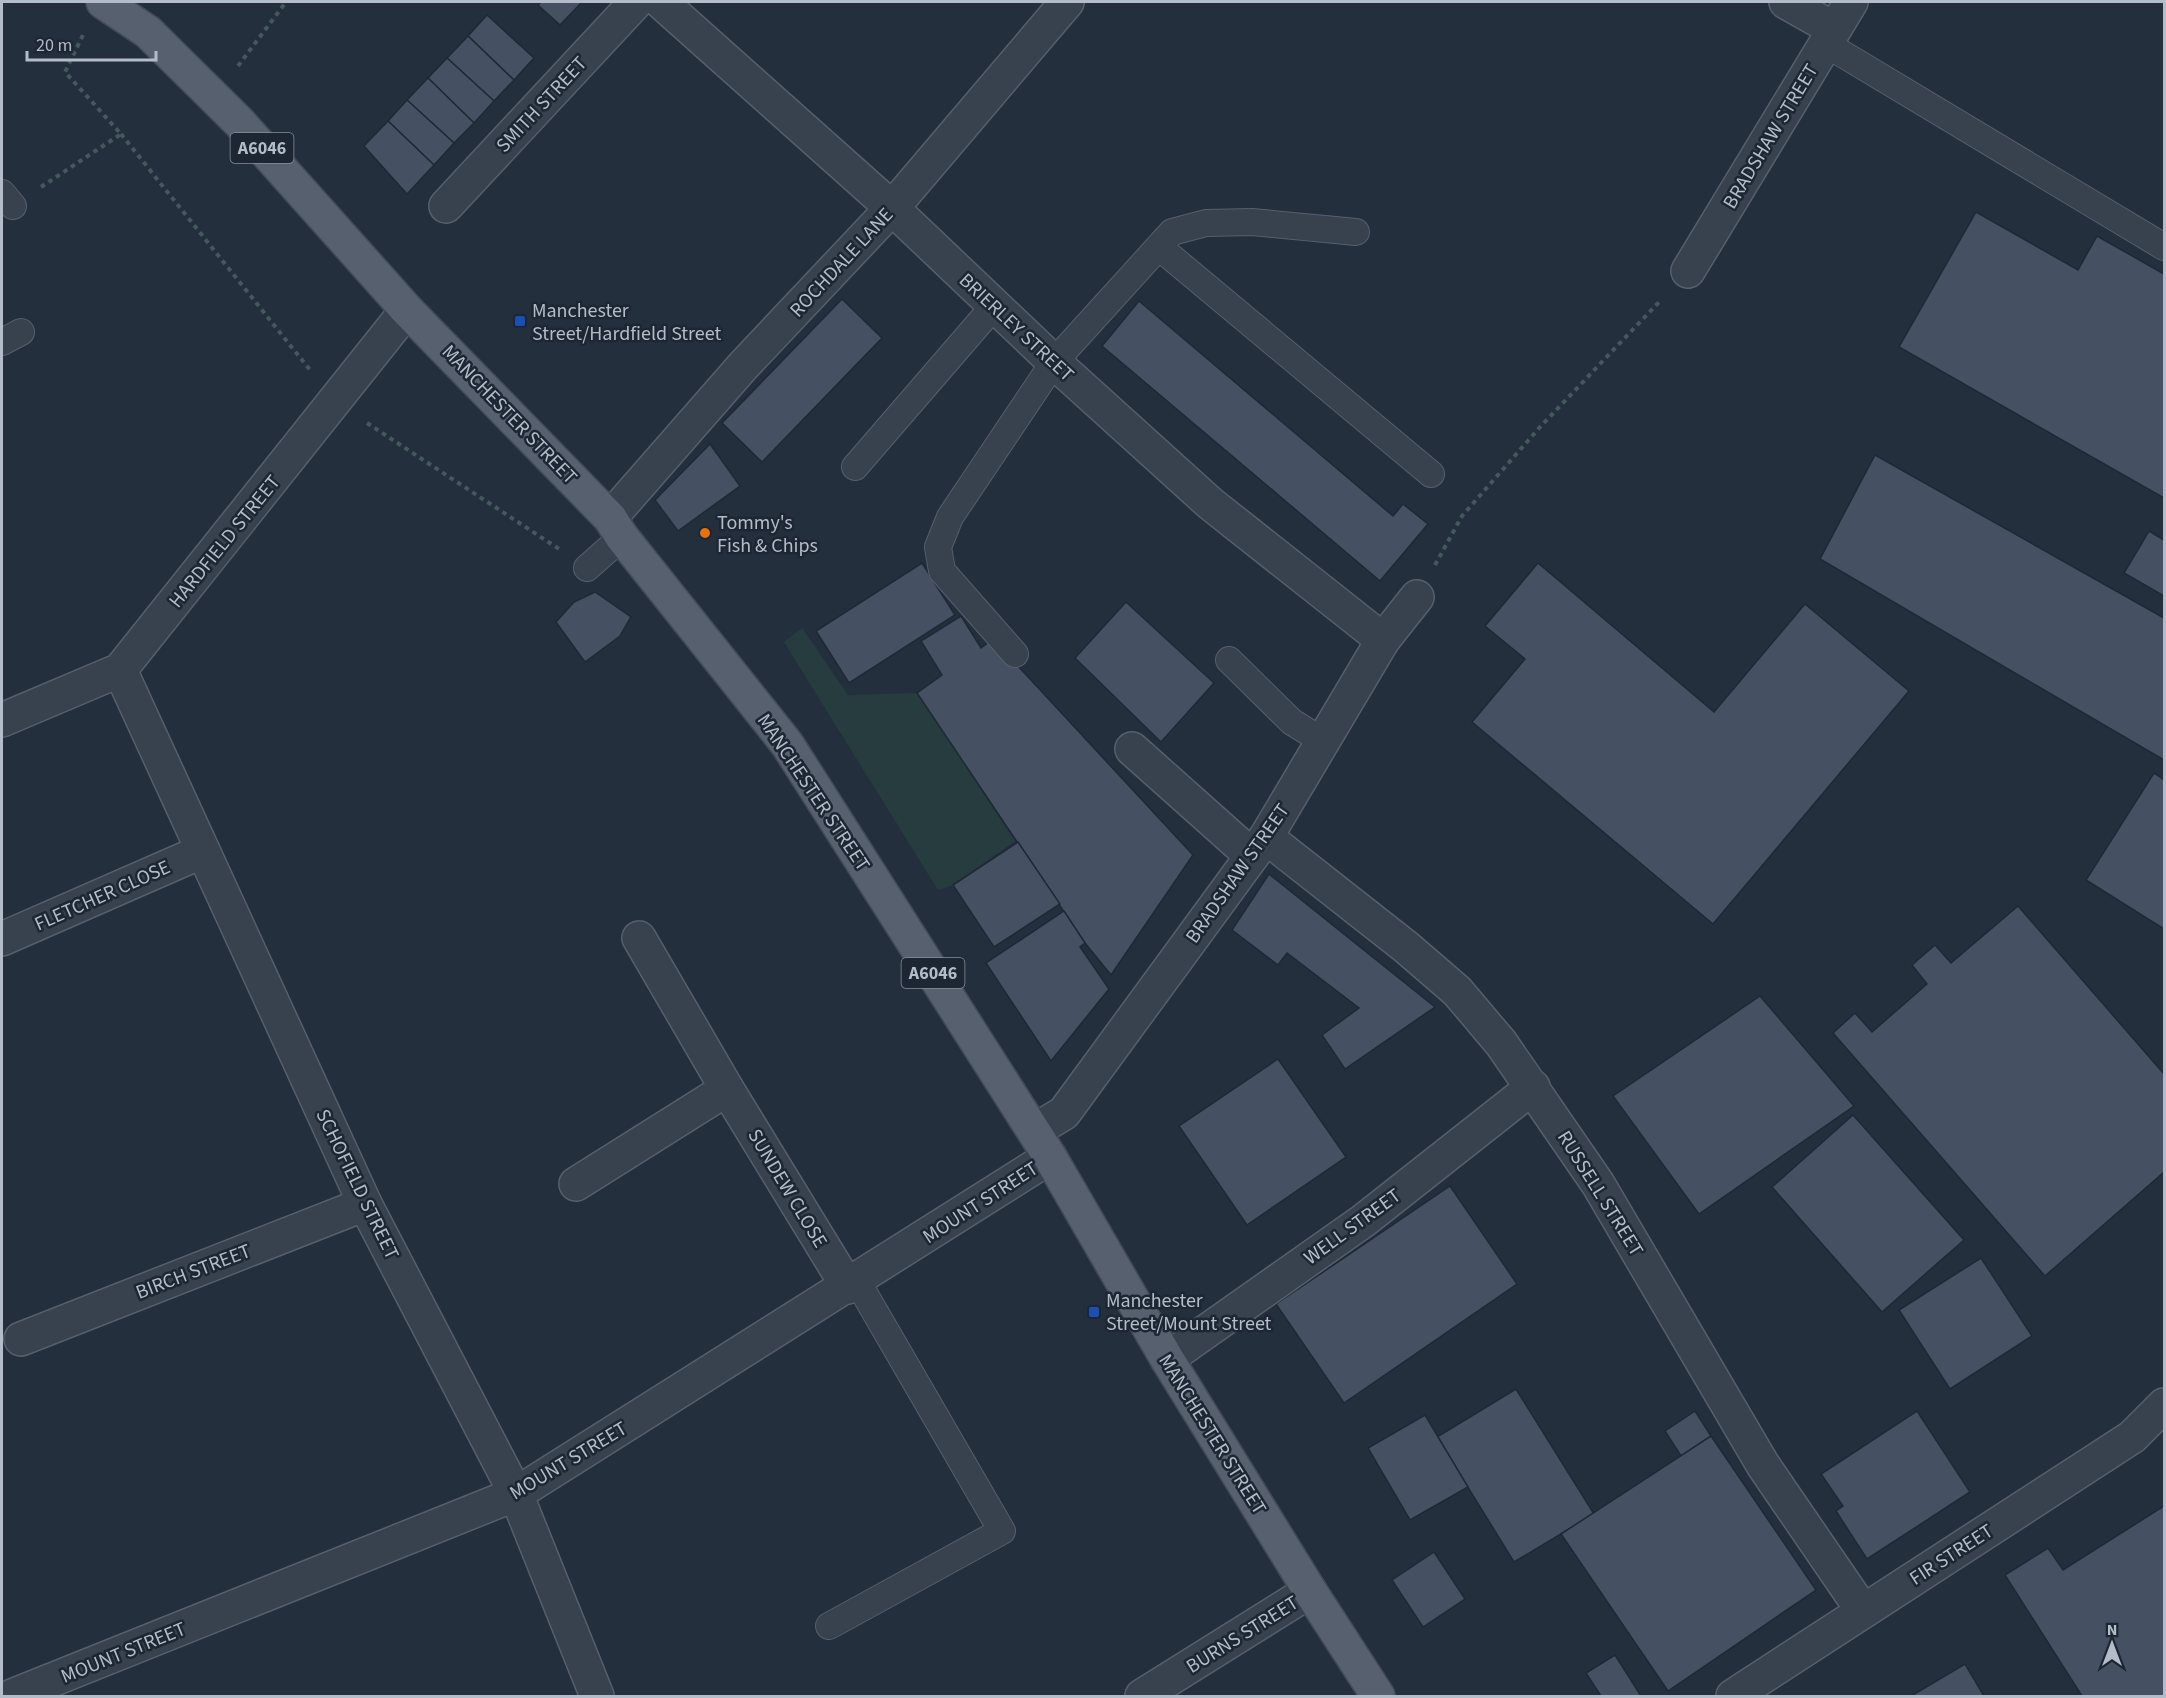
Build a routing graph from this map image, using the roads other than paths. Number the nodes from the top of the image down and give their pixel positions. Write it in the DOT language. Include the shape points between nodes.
graph roads {
  1 [pos="104,2"];
  2 [pos="636,2"];
  3 [pos="661,2"];
  4 [pos="1067,2"];
  5 [pos="1786,2"];
  6 [pos="1851,2"];
  7 [pos="1830,37"];
  8 [pos="446,206"];
  9 [pos="892,208"];
  10 [pos="1356,232"];
  11 [pos="1159,247"];
  12 [pos="2164,247"];
  13 [pos="1688,271"];
  14 [pos="994,306"];
  15 [pos="407,310"];
  16 [pos="1054,362"];
  17 [pos="855,467"];
  18 [pos="1431,474"];
  19 [pos="616,527"];
  20 [pos="587,568"];
  21 [pos="1417,597"];
  22 [pos="1383,640"];
  23 [pos="1015,654"];
  24 [pos="1229,660"];
  25 [pos="120,670"];
  26 [pos="2,720"];
  27 [pos="1323,741"];
  28 [pos="1132,749"];
  29 [pos="1259,847"];
  30 [pos="203,851"];
  31 [pos="639,938"];
  32 [pos="2,939"];
  33 [pos="1533,1087"];
  34 [pos="727,1089"];
  35 [pos="1042,1144"];
  36 [pos="576,1184"];
  37 [pos="365,1204"];
  38 [pos="852,1284"];
  39 [pos="21,1339"];
  40 [pos="1167,1359"];
  41 [pos="2164,1405"];
  42 [pos="516,1494"];
  43 [pos="1310,1591"];
  44 [pos="1863,1611"];
  45 [pos="830,1626"];
  46 [pos="12,1696"];
  47 [pos="597,1696"];
  48 [pos="1142,1696"];
  49 [pos="1378,1696"];
  50 [pos="1733,1696"];
  1 -- 15 [label="main road, MANCHESTER STREET / A6046" via="148,32 240,123"];
  2 -- 8 [label="street, SMITH STREET"];
  3 -- 9 [label="street, BRIERLEY STREET"];
  4 -- 9 [label="street, ROCHDALE LANE"];
  5 -- 7 [label="street"];
  6 -- 7 [label="street, BRADSHAW STREET"];
  7 -- 12 [label="lane"];
  7 -- 13 [label="street, BRADSHAW STREET"];
  9 -- 14 [label="street, BRIERLEY STREET"];
  9 -- 19 [label="street, ROCHDALE LANE" via="743,366"];
  10 -- 11 [label="lane" via="1252,222 1206,223 1172,232"];
  11 -- 16 [label="lane"];
  11 -- 18 [label="lane"];
  14 -- 16 [label="street, BRIERLEY STREET"];
  14 -- 17 [label="lane"];
  15 -- 19 [label="main road, MANCHESTER STREET / A6046"];
  15 -- 25 [label="street, HARDFIELD STREET"];
  16 -- 22 [label="street, BRIERLEY STREET" via="1211,504"];
  16 -- 23 [label="lane" via="950,517 938,547 942,571"];
  19 -- 20 [label="lane"];
  19 -- 35 [label="main road, MANCHESTER STREET / A6046" via="787,744"];
  21 -- 22 [label="street, BRADSHAW STREET"];
  22 -- 27 [label="street, BRADSHAW STREET"];
  24 -- 27 [label="lane" via="1292,722"];
  25 -- 26 [label="street, HARDFIELD STREET"];
  25 -- 30 [label="street, SCHOFIELD STREET"];
  27 -- 29 [label="street, BRADSHAW STREET"];
  28 -- 29 [label="street, RUSSELL STREET"];
  29 -- 33 [label="street, RUSSELL STREET" via="1406,947 1457,992"];
  29 -- 35 [label="street, BRADSHAW STREET"];
  30 -- 32 [label="street, FLETCHER CLOSE"];
  30 -- 37 [label="street, SCHOFIELD STREET"];
  31 -- 34 [label="street, SUNDEW CLOSE"];
  33 -- 40 [label="street, WELL STREET" via="1363,1221"];
  33 -- 44 [label="street, RUSSELL STREET" via="1598,1184 1763,1465"];
  34 -- 36 [label="street"];
  34 -- 38 [label="street, SUNDEW CLOSE"];
  35 -- 38 [label="street, MOUNT STREET"];
  35 -- 40 [label="main road, MANCHESTER STREET / A6046"];
  37 -- 39 [label="street, BIRCH STREET"];
  37 -- 42 [label="street, SCHOFIELD STREET"];
  38 -- 42 [label="street, MOUNT STREET"];
  38 -- 45 [label="lane" via="1002,1531"];
  40 -- 43 [label="main road, MANCHESTER STREET / A6046"];
  41 -- 44 [label="street, FIR STREET" via="2132,1437"];
  42 -- 46 [label="street, MOUNT STREET"];
  42 -- 47 [label="street, SCHOFIELD STREET"];
  43 -- 48 [label="street, BURNS STREET"];
  43 -- 49 [label="main road, MANCHESTER STREET / A6046"];
  44 -- 50 [label="street, FIR STREET"];
}
